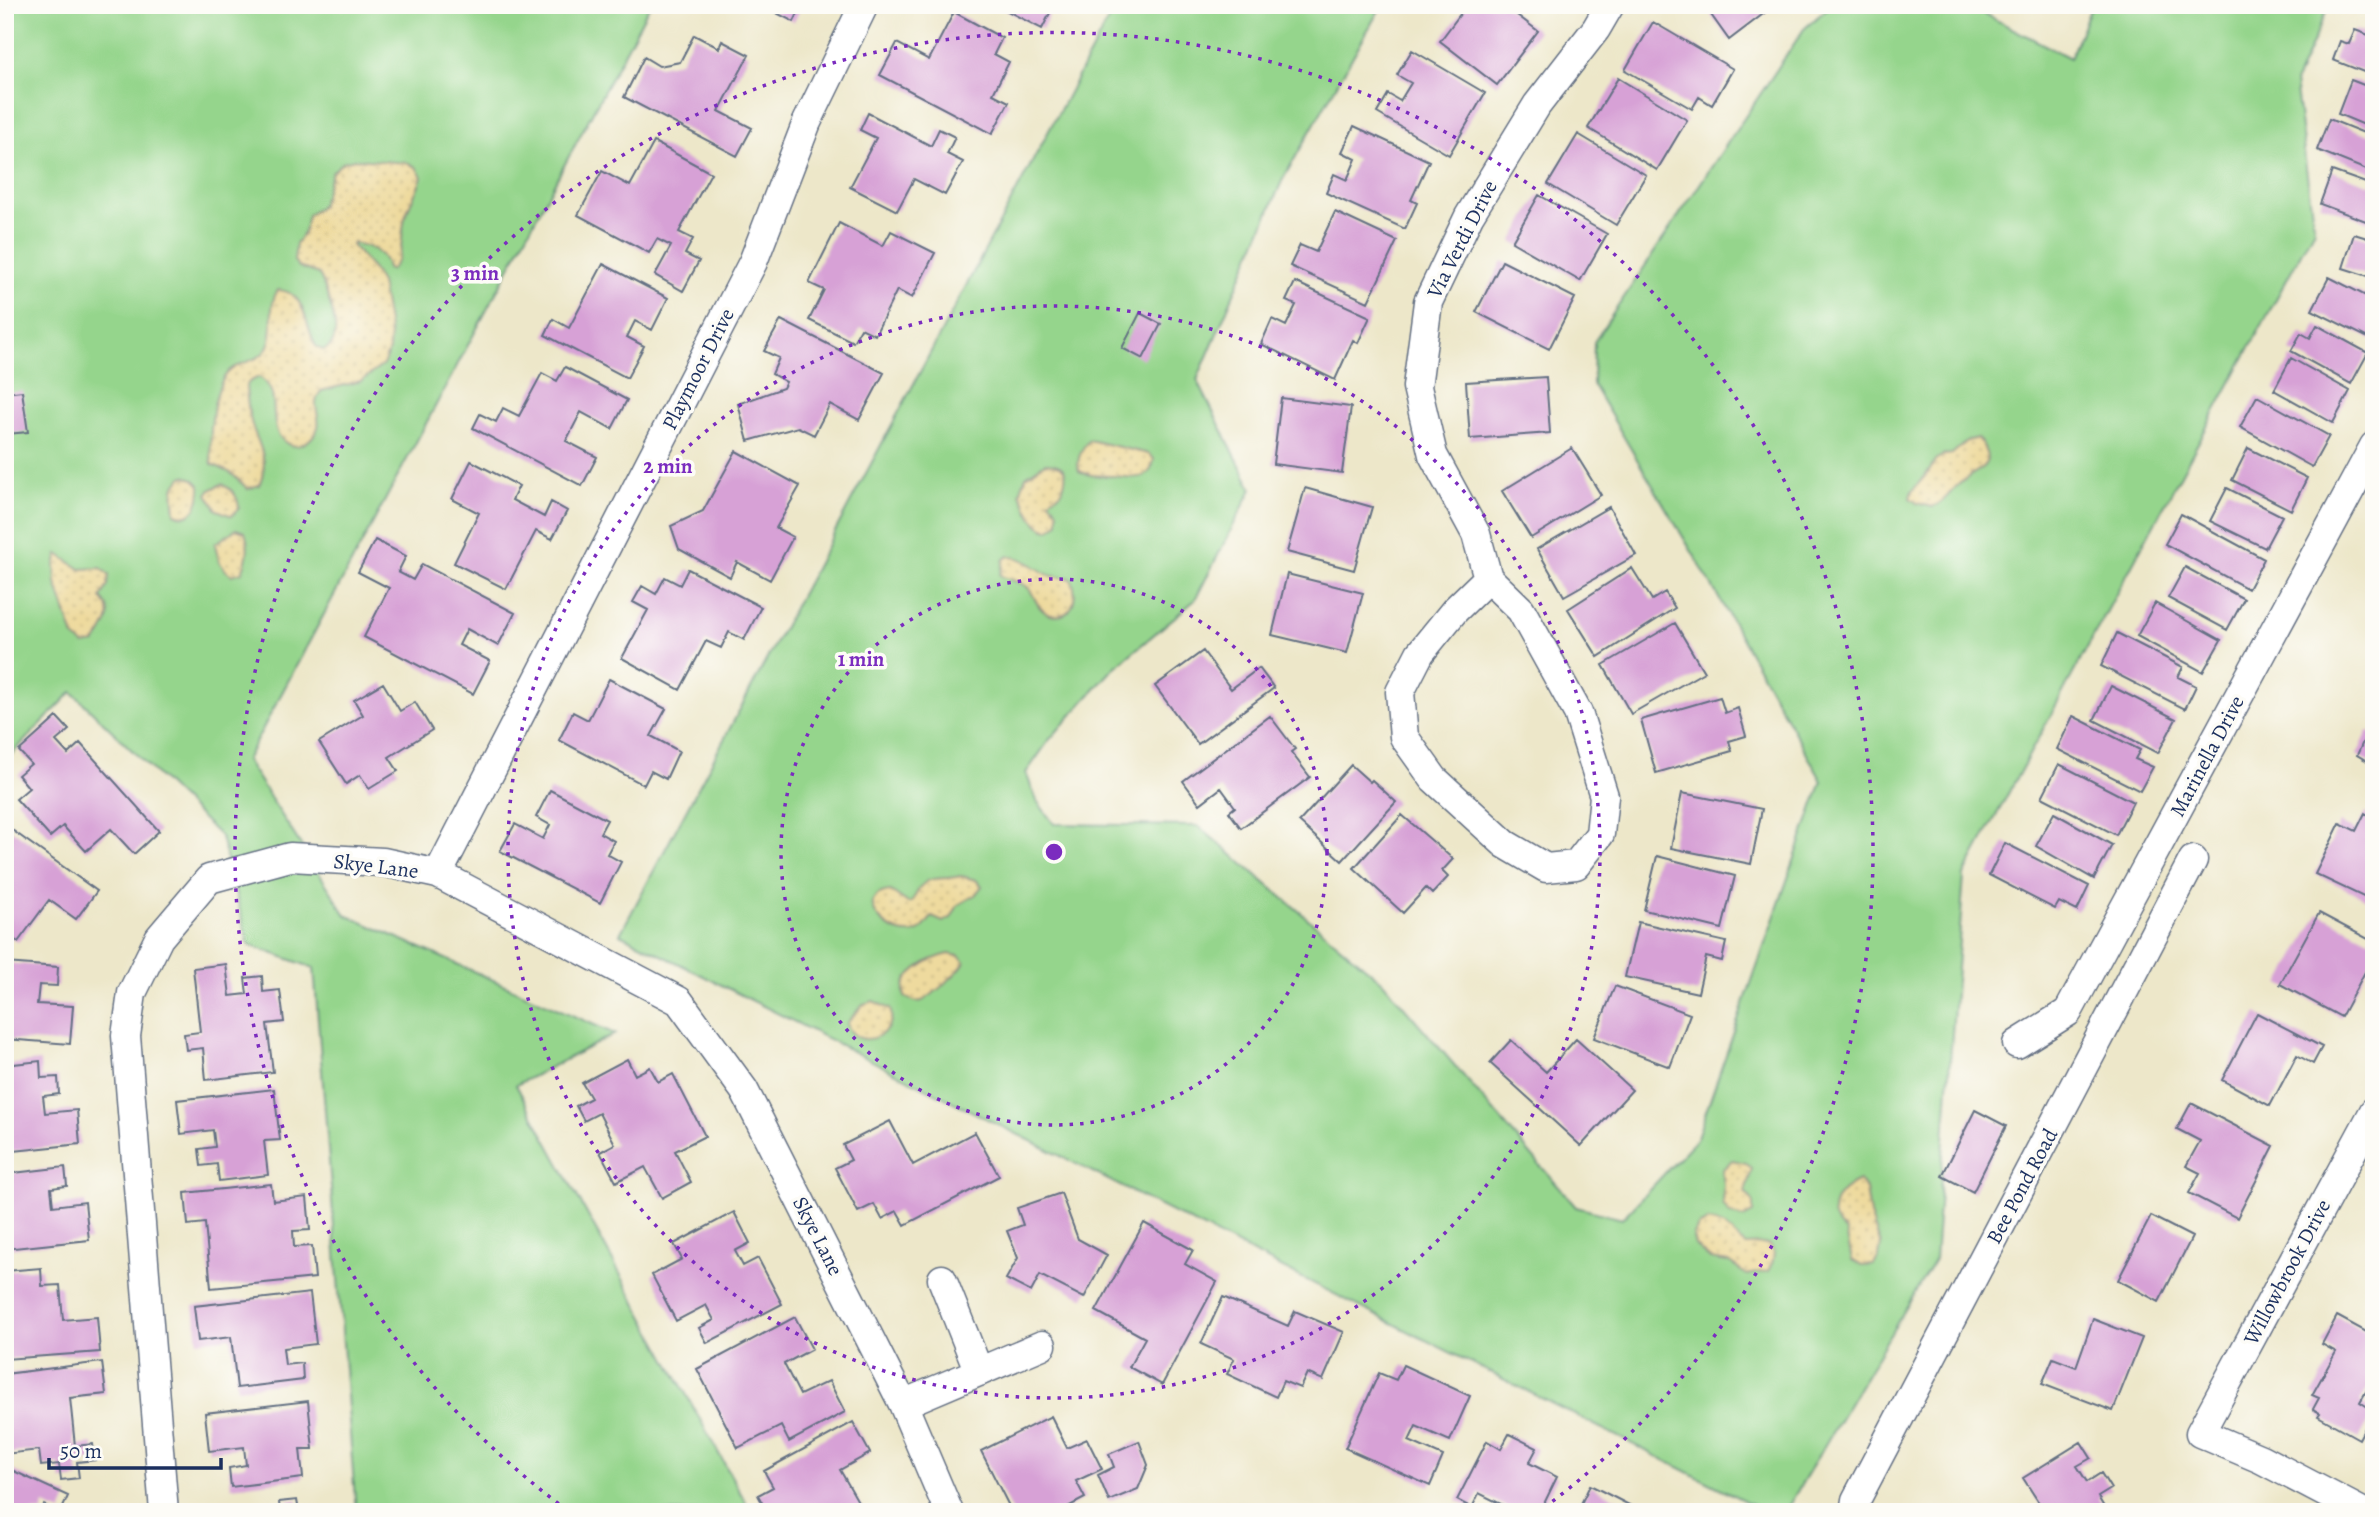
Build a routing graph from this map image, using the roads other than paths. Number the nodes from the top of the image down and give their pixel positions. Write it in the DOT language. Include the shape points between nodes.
graph roads {
  1 [pos="864,5"];
  2 [pos="1610,5"];
  3 [pos="2374,446"];
  4 [pos="1488,578"];
  5 [pos="2193,860"];
  6 [pos="438,874"];
  7 [pos="2017,1044"];
  8 [pos="2374,1111"];
  9 [pos="942,1279"];
  10 [pos="1042,1345"];
  11 [pos="979,1372"];
  12 [pos="903,1404"];
  13 [pos="164,1512"];
  14 [pos="949,1512"];
  15 [pos="1854,1512"];
  16 [pos="2362,1512"];
  1 -- 6 [label="street, Playmoor Drive" via="807,122 753,262"];
  2 -- 4 [label="street, Via Verdi Drive" via="1536,105 1469,216 1428,302 1418,387 1433,455 1475,534"];
  3 -- 7 [label="street, Marinella Drive" via="2068,1012"];
  4 -- 4 [label="street, Via Verdi Drive" via="1420,653 1400,692 1404,737 1434,779 1505,844 1546,868 1576,865 1600,834 1604,796 1578,713 1521,610"];
  5 -- 15 [label="street, Bee Pond Road" via="1856,1500"];
  6 -- 12 [label="street, Skye Lane" via="679,1001 744,1090"];
  6 -- 13 [label="street, Skye Lane" via="383,862 290,857 209,878 159,938 132,993 126,1037"];
  8 -- 16 [label="street, Willowbrook Drive" via="2200,1433"];
  9 -- 11 [label="street"];
  10 -- 11 [label="street"];
  11 -- 12 [label="street"];
  12 -- 14 [label="street, Skye Lane"];
}
